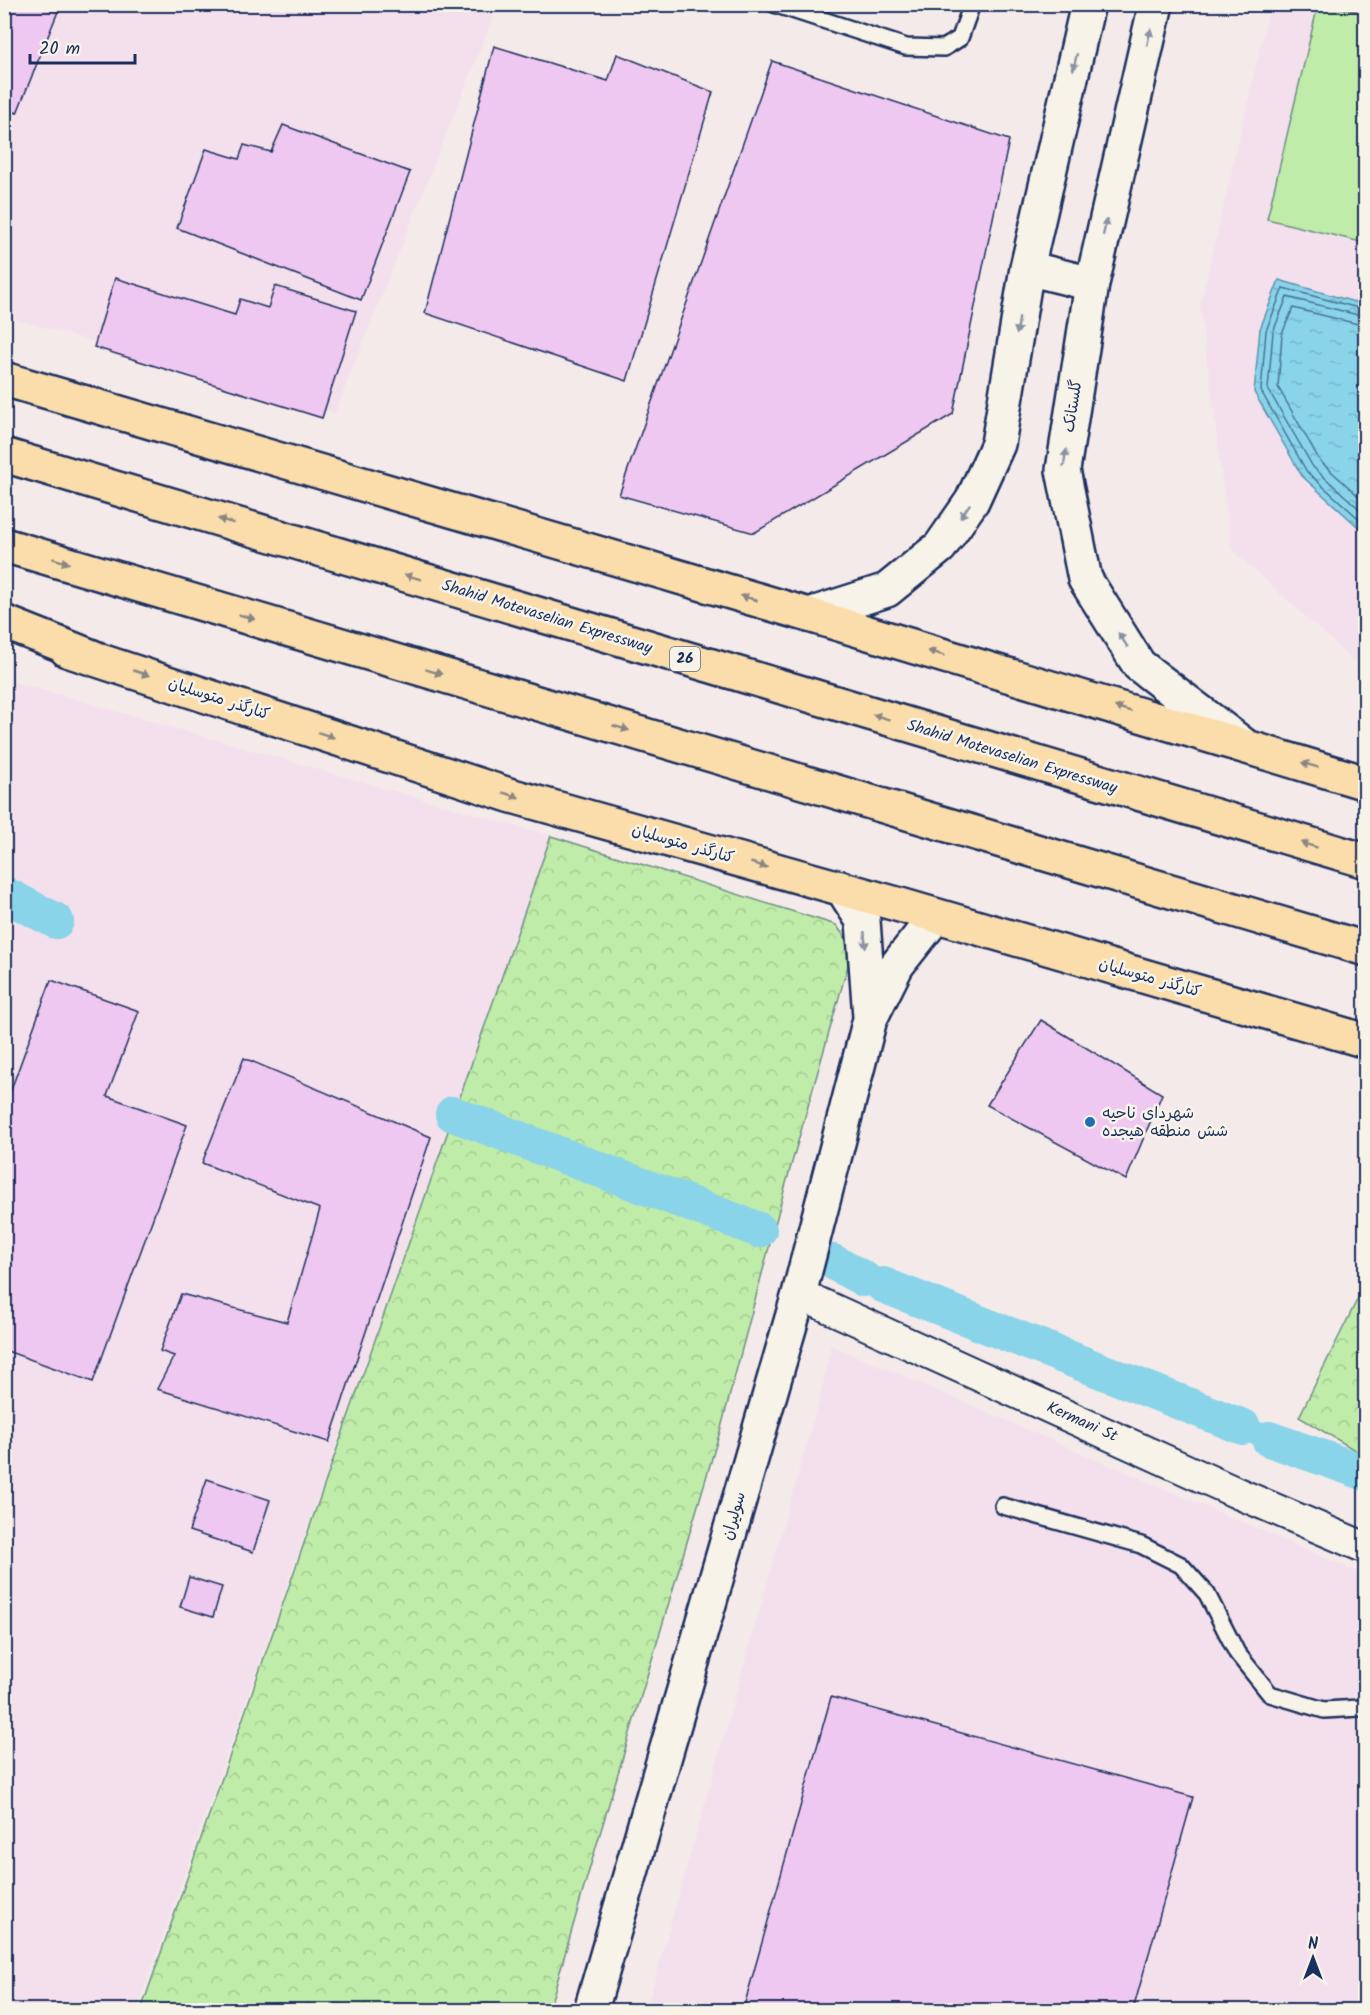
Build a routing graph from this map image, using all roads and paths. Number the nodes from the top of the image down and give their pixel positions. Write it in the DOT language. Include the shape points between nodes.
graph roads {
  1 [pos="774,4"];
  2 [pos="972,4"];
  3 [pos="1088,4"];
  4 [pos="1156,4"];
  5 [pos="1027,268"];
  6 [pos="1092,284"];
  7 [pos="4,379"];
  8 [pos="4,454"];
  9 [pos="4,545"];
  10 [pos="809,615"];
  11 [pos="4,622"];
  12 [pos="4,631"];
  13 [pos="95,658"];
  14 [pos="1245,746"];
  15 [pos="1365,783"];
  16 [pos="1365,861"];
  17 [pos="842,888"];
  18 [pos="936,916"];
  19 [pos="1365,949"];
  20 [pos="870,1019"];
  21 [pos="1365,1041"];
  22 [pos="799,1294"];
  23 [pos="1003,1506"];
  24 [pos="1365,1548"];
  25 [pos="1365,1705"];
  26 [pos="591,2010"];
  1 -- 2 [label="lane" via="906,47 944,48 960,38"];
  3 -- 5 [label="street, one-way"];
  6 -- 4 [label="street, گلستانک, one-way"];
  5 -- 6 [label="street"];
  5 -- 10 [label="street, one-way" via="998,444 972,501 940,547 887,590"];
  14 -- 6 [label="street, گلستانک, one-way" via="1139,665 1084,579 1063,470"];
  10 -- 7 [label="main road, one-way"];
  16 -- 8 [label="main road, Shahid Motevaselian Expressway / 26, one-way"];
  9 -- 19 [label="main road, one-way"];
  14 -- 10 [label="main road, one-way"];
  11 -- 13 [label="main road"];
  12 -- 13 [label="main road, کنارگذر متوسلیان"];
  13 -- 17 [label="main road, کنارگذر متوسلیان, one-way" via="509,795"];
  15 -- 14 [label="main road, one-way"];
  17 -- 18 [label="main road, کنارگذر متوسلیان"];
  17 -- 20 [label="street, one-way" via="863,921"];
  18 -- 20 [label="street" via="897,965"];
  18 -- 21 [label="main road, کنارگذر متوسلیان"];
  20 -- 22 [label="street, سولیران"];
  22 -- 24 [label="street, Kermani St"];
  22 -- 26 [label="street, سولیران"];
  23 -- 25 [label="lane" via="1141,1545 1181,1565 1208,1594 1237,1653 1270,1694 1324,1710"];
}
